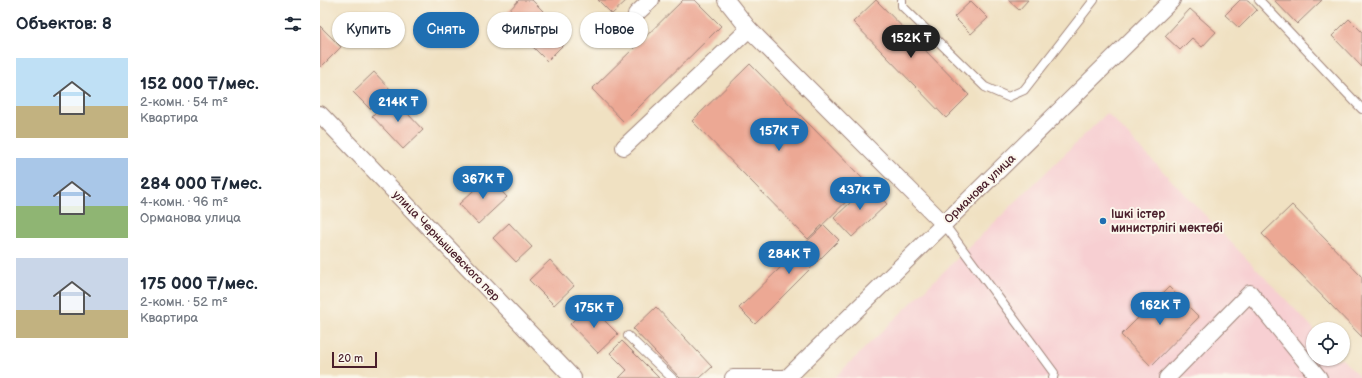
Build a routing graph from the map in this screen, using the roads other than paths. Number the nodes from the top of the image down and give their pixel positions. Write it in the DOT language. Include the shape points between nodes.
graph roads {
  1 [pos="651,0"];
  2 [pos="726,0"];
  3 [pos="902,0"];
  4 [pos="1094,0"];
  5 [pos="1172,0"];
  6 [pos="1259,0"];
  7 [pos="638,12"];
  8 [pos="749,29"];
  9 [pos="1362,109"];
  10 [pos="320,114"];
  11 [pos="624,147"];
  12 [pos="944,224"];
  13 [pos="628,336"];
  14 [pos="572,378"];
  15 [pos="672,378"];
  16 [pos="733,378"];
  17 [pos="787,378"];
  18 [pos="1054,378"];
  19 [pos="1167,378"];
  20 [pos="1319,378"];
  1 -- 7 [label="street"];
  2 -- 8 [label="street"];
  3 -- 4 [label="lane" via="902,6 985,87 1008,97 1024,90"];
  5 -- 12 [label="street, Орманова улица"];
  6 -- 9 [label="lane"];
  8 -- 11 [label="street"];
  8 -- 12 [label="street"];
  10 -- 14 [label="street, улица Чернышевского пер"];
  12 -- 17 [label="street, Орманова улица"];
  12 -- 18 [label="lane" via="1054,373"];
  13 -- 15 [label="lane"];
  16 -- 17 [label="street"];
  19 -- 20 [label="street" via="1250,293"];
}
